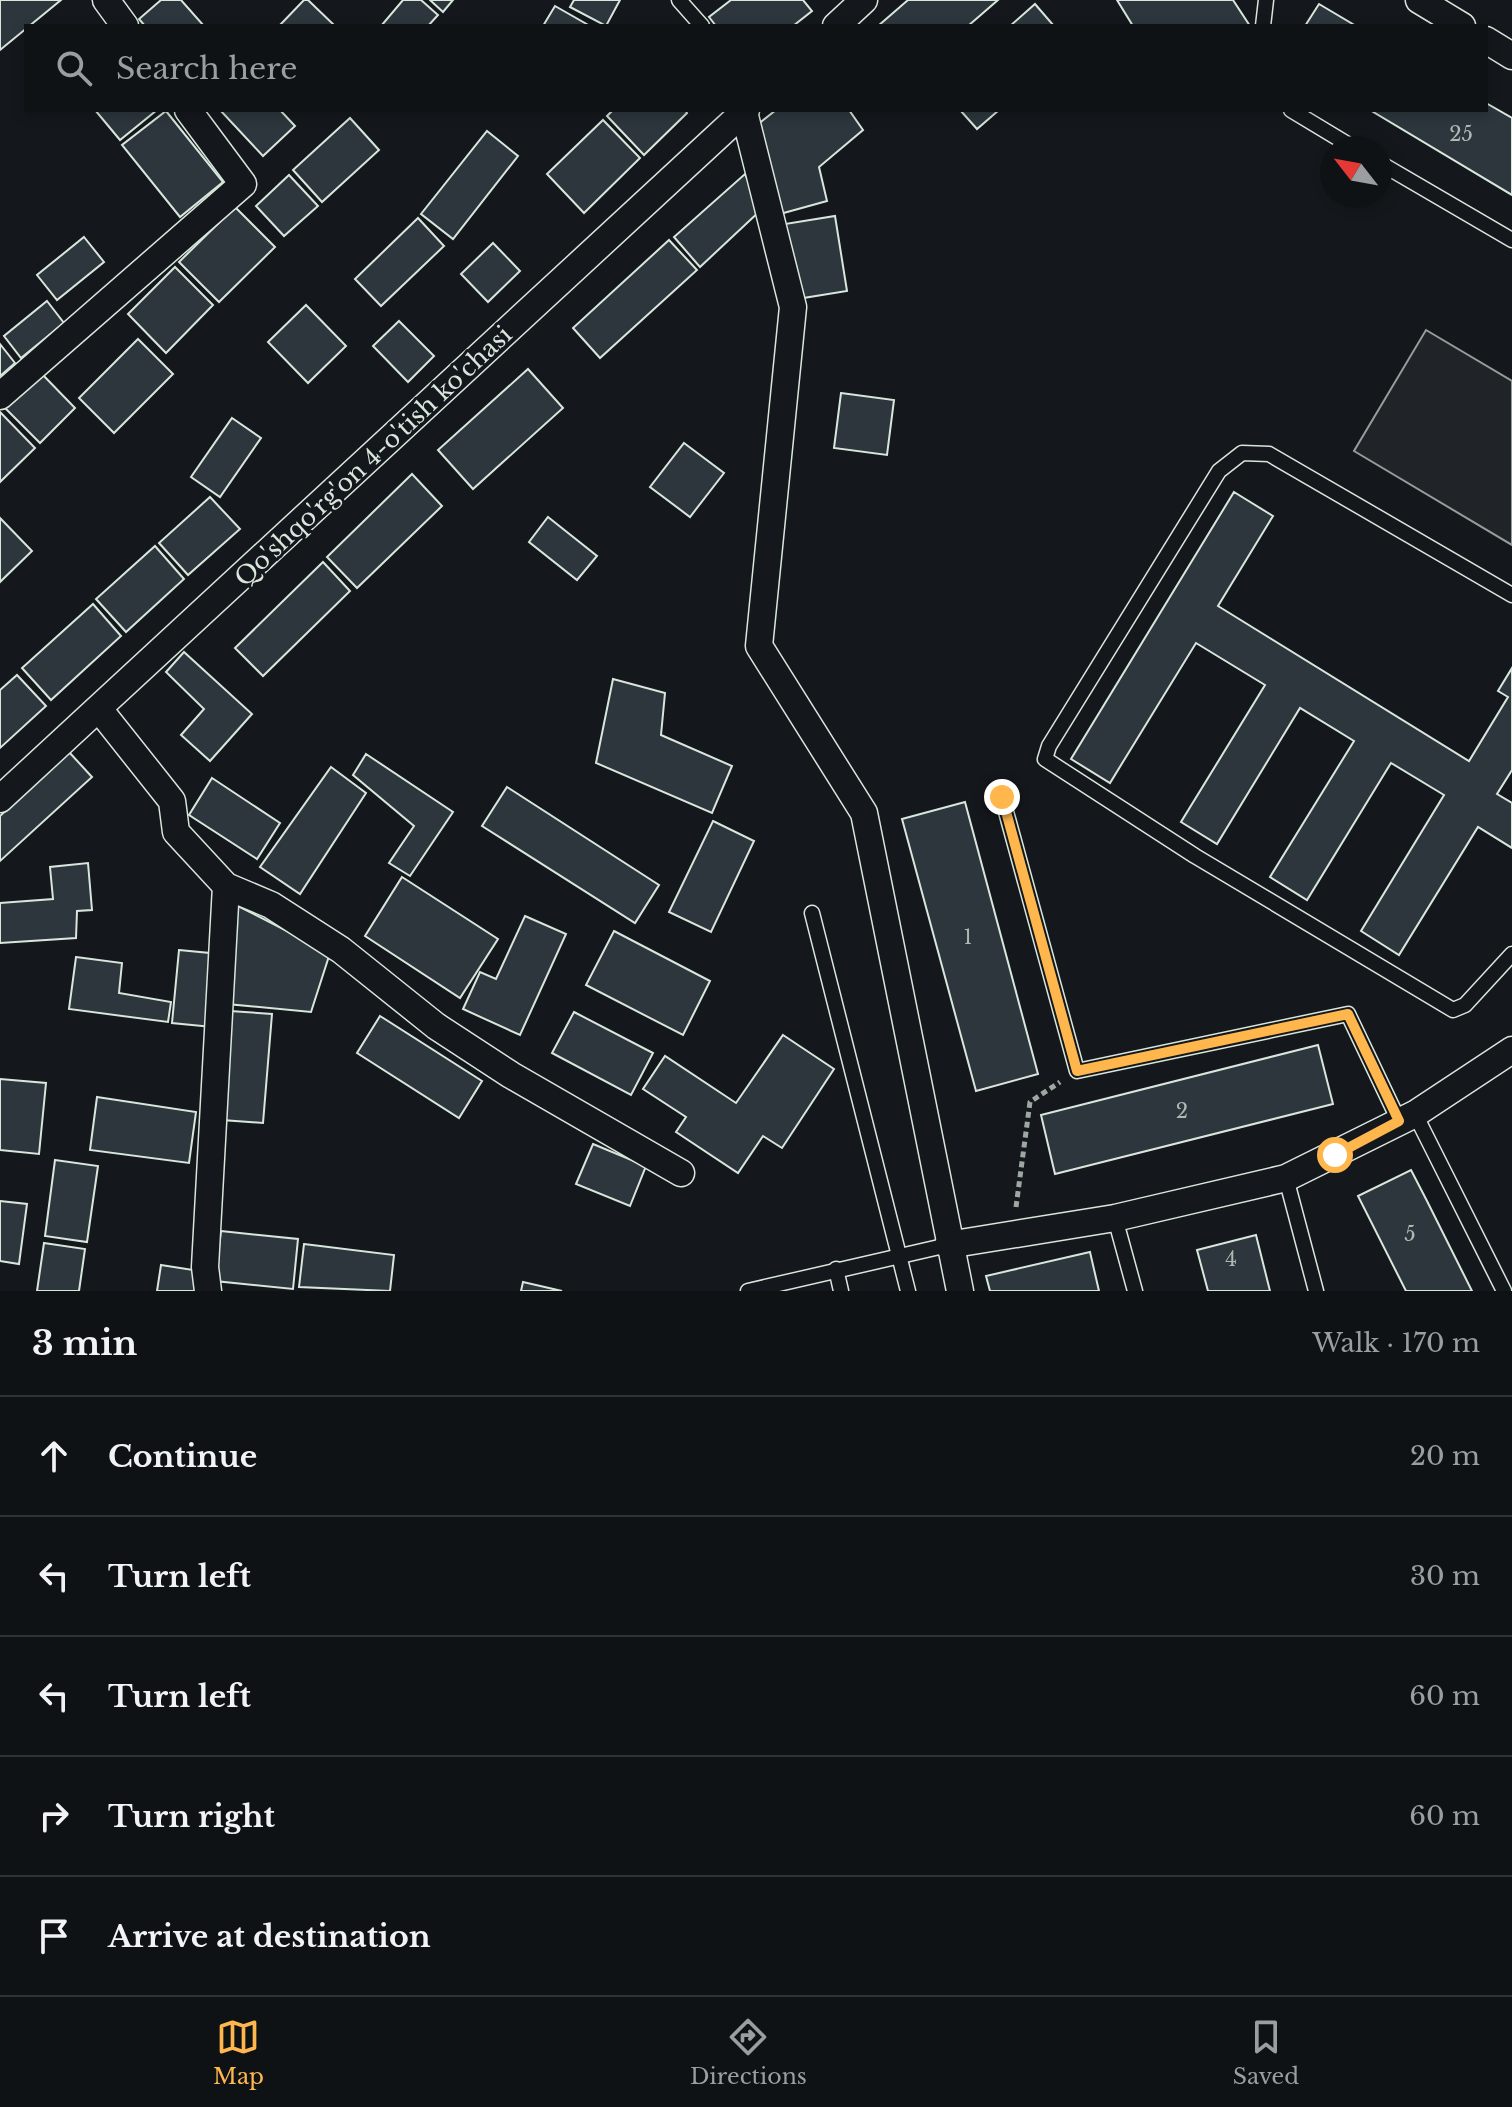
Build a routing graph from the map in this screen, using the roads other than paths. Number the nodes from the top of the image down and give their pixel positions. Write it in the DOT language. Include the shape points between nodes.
graph roads {
  1 [pos="106,0"];
  2 [pos="679,0"];
  3 [pos="864,0"];
  4 [pos="1266,0"];
  5 [pos="1419,0"];
  6 [pos="124,24"];
  7 [pos="700,24"];
  8 [pos="838,24"];
  9 [pos="1263,24"];
  10 [pos="1459,24"];
  11 [pos="1488,41"];
  12 [pos="1512,56"];
  13 [pos="189,112"];
  14 [pos="744,112"];
  15 [pos="745,112"];
  16 [pos="1294,112"];
  17 [pos="1334,136"];
  18 [pos="1392,170"];
  19 [pos="1512,240"];
  20 [pos="0,396"];
  21 [pos="1512,595"];
  22 [pos="99,709"];
  23 [pos="1002,797"];
  24 [pos="0,799"];
  25 [pos="226,886"];
  26 [pos="812,913"];
  27 [pos="1512,954"];
  28 [pos="1512,1050"];
  29 [pos="1407,1118"];
  30 [pos="681,1173"];
  31 [pos="1286,1178"];
  32 [pos="1115,1218"];
  33 [pos="948,1245"];
  34 [pos="901,1255"];
  35 [pos="836,1269"];
  36 [pos="208,1291"];
  37 [pos="748,1291"];
  38 [pos="841,1291"];
  39 [pos="908,1291"];
  40 [pos="960,1291"];
  41 [pos="1135,1291"];
  42 [pos="1316,1291"];
  43 [pos="1504,1291"];
  1 -- 6 [label="street"];
  2 -- 7 [label="lane"];
  3 -- 8 [label="street"];
  4 -- 9 [label="lane"];
  5 -- 10 [label="street"];
  11 -- 12 [label="street"];
  13 -- 20 [label="street" via="243,184"];
  14 -- 22 [label="street, Qo'shqo'rg'on 4-o'tish ko'chasi"];
  15 -- 33 [label="street" via="793,307 759,646 864,813"];
  16 -- 17 [label="lane"];
  18 -- 19 [label="lane"];
  21 -- 27 [label="lane" via="1269,454 1242,453 1219,471 1045,759 1195,856 1453,1010 1465,1005"];
  22 -- 24 [label="street, Qo'shqo'rg'on 4-o'tish ko'chasi"];
  22 -- 25 [label="street" via="172,801 176,832"];
  23 -- 29 [label="lane" via="1077,1071 1348,1014"];
  25 -- 30 [label="street" via="271,905 341,950 436,1026"];
  25 -- 36 [label="street"];
  26 -- 34 [label="lane"];
  28 -- 29 [label="street"];
  29 -- 31 [label="street"];
  29 -- 43 [label="lane"];
  31 -- 32 [label="street"];
  31 -- 42 [label="lane"];
  32 -- 33 [label="street"];
  32 -- 41 [label="lane"];
  33 -- 34 [label="lane"];
  33 -- 40 [label="street"];
  34 -- 35 [label="lane"];
  34 -- 39 [label="lane"];
  35 -- 37 [label="lane"];
  35 -- 38 [label="lane"];
}
